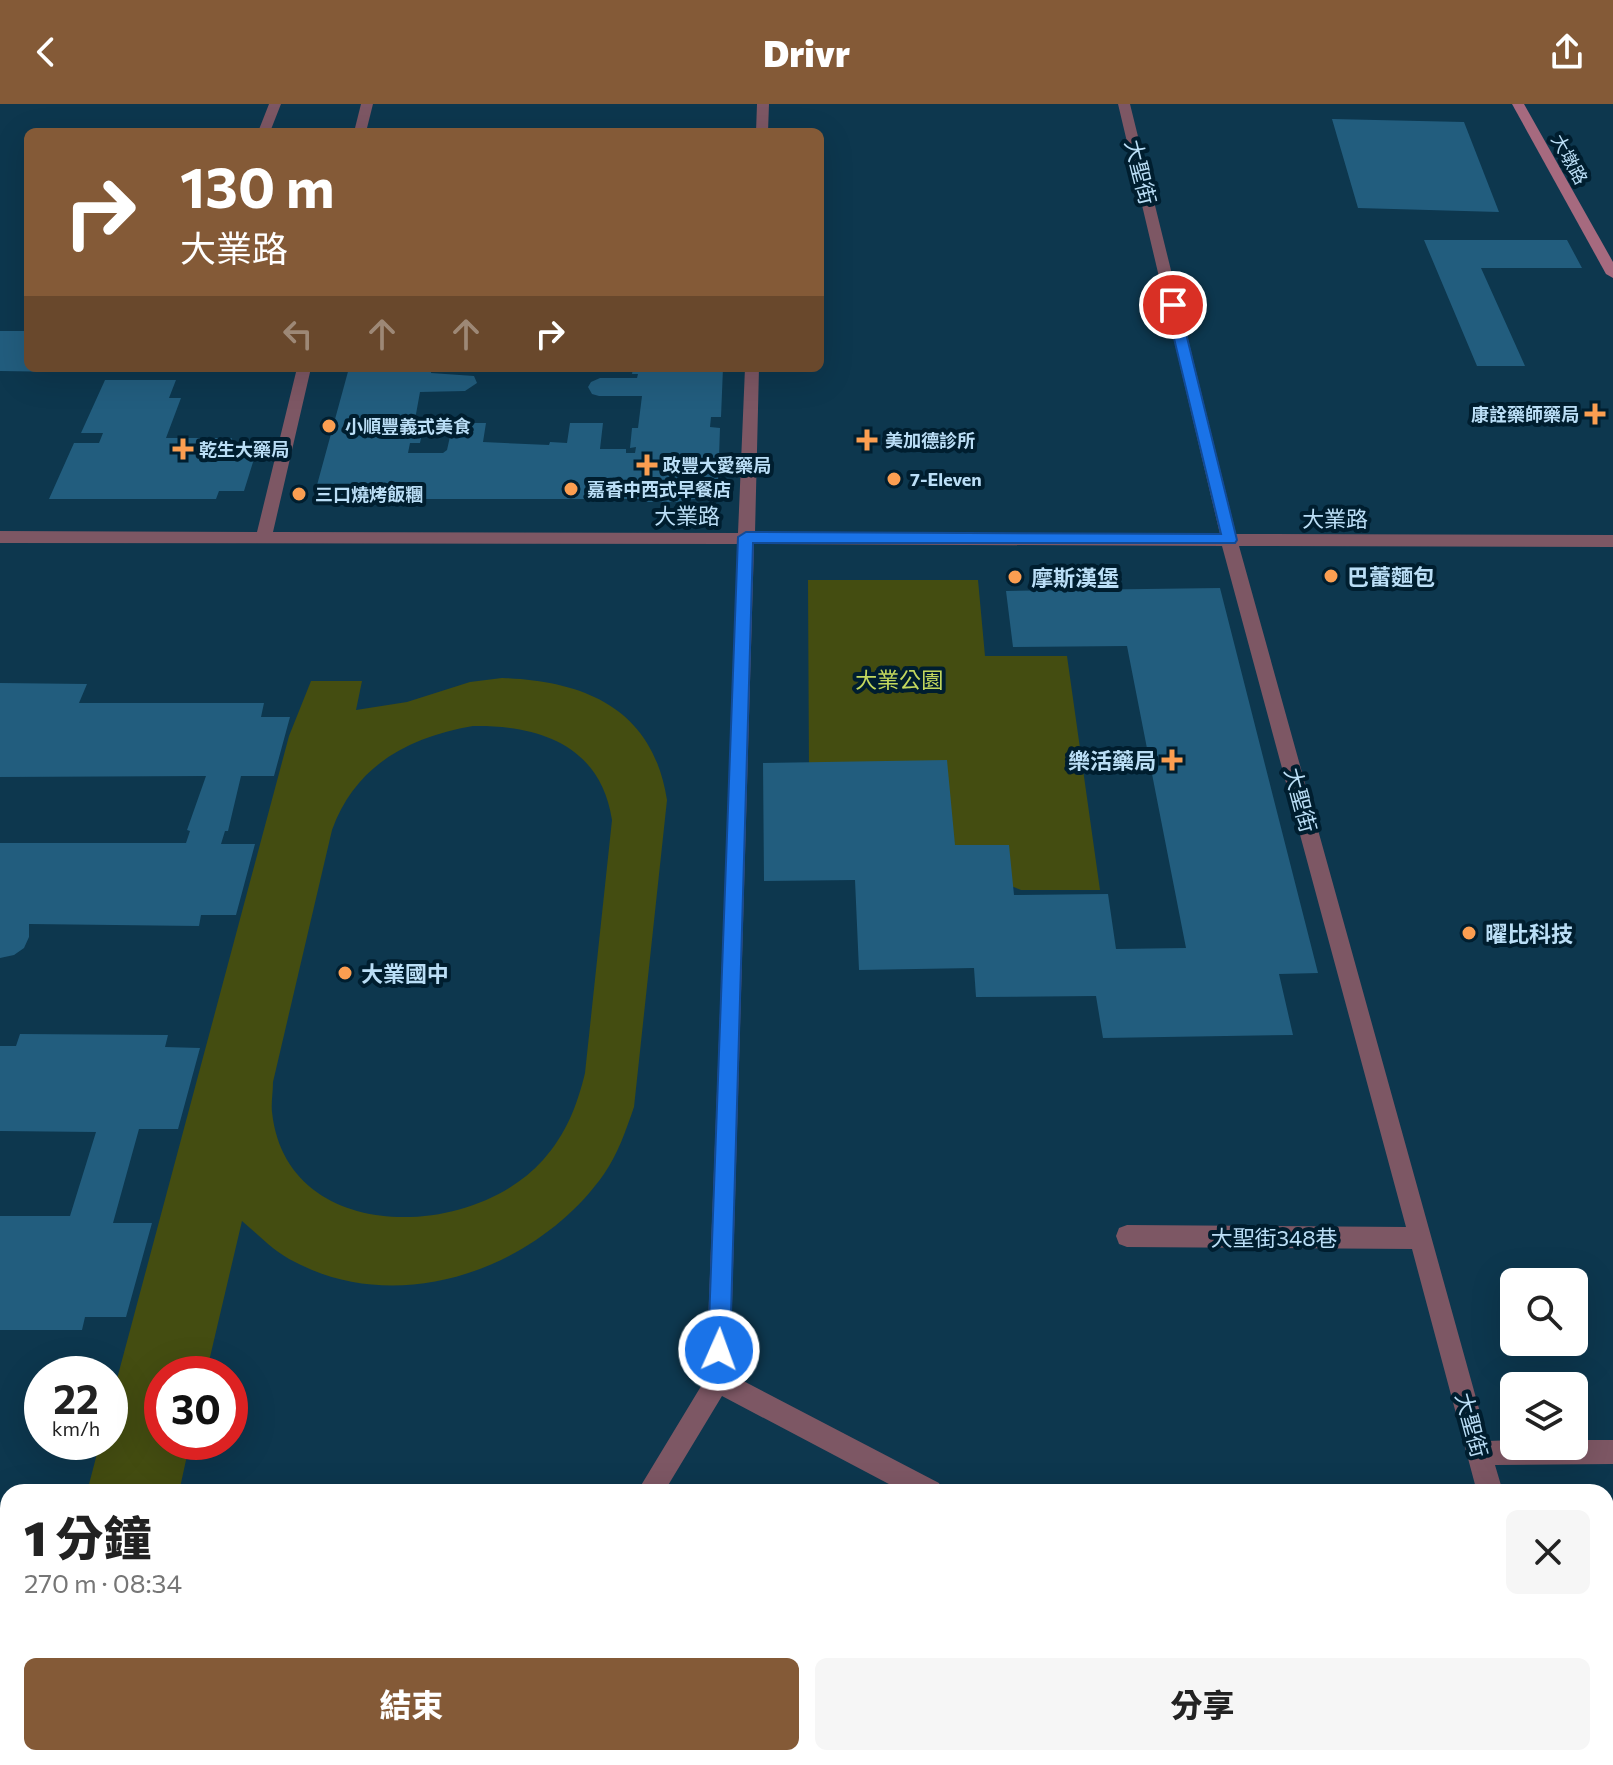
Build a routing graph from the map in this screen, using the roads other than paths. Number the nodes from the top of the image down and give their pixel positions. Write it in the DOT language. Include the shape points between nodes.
graph roads {
  1 [pos="275,104"];
  2 [pos="367,104"];
  3 [pos="763,104"];
  4 [pos="1124,104"];
  5 [pos="1518,104"];
  6 [pos="266,128"];
  7 [pos="361,128"];
  8 [pos="762,128"];
  9 [pos="1613,274"];
  10 [pos="303,372"];
  11 [pos="752,372"];
  12 [pos="0,537"];
  13 [pos="264,537"];
  14 [pos="746,537"];
  15 [pos="1229,540"];
  16 [pos="1613,541"];
  17 [pos="1127,1236"];
  18 [pos="1421,1238"];
  19 [pos="718,1381"];
  20 [pos="1613,1452"];
  21 [pos="1480,1453"];
  22 [pos="655,1484"];
  23 [pos="915,1484"];
  24 [pos="1488,1484"];
  1 -- 6 [label="street"];
  2 -- 7 [label="street"];
  3 -- 8 [label="street"];
  4 -- 15 [label="street, 大聖街"];
  5 -- 9 [label="street, 大墩路"];
  10 -- 13 [label="street"];
  11 -- 14 [label="street"];
  12 -- 13 [label="street, 大業路"];
  13 -- 14 [label="street, 大業路"];
  14 -- 15 [label="street, 大業路"];
  14 -- 19 [label="street"];
  15 -- 16 [label="street, 大業路"];
  15 -- 18 [label="street, 大聖街"];
  17 -- 18 [label="street, 大聖街348巷"];
  18 -- 21 [label="street, 大聖街"];
  19 -- 22 [label="street"];
  19 -- 23 [label="street"];
  20 -- 21 [label="street"];
  21 -- 24 [label="street, 大聖街"];
}
